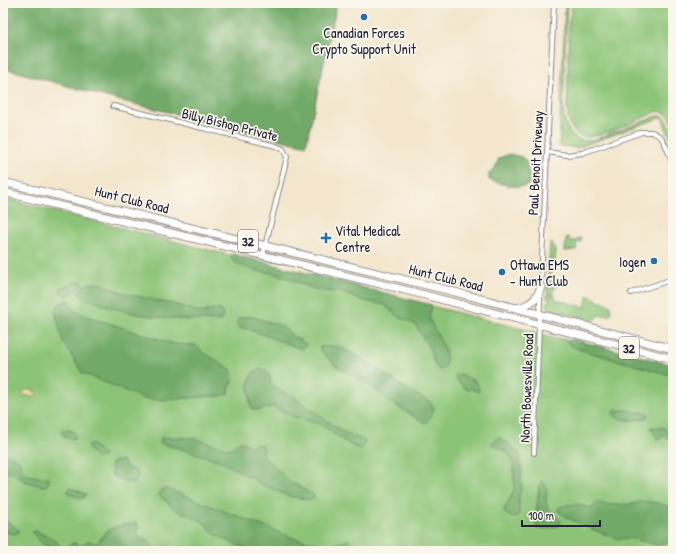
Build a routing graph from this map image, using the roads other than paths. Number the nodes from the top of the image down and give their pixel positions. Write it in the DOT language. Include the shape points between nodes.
graph roads {
  1 [pos="554,3"];
  2 [pos="113,106"];
  3 [pos="547,152"];
  4 [pos="673,164"];
  5 [pos="3,182"];
  6 [pos="3,192"];
  7 [pos="265,245"];
  8 [pos="263,255"];
  9 [pos="673,279"];
  10 [pos="541,287"];
  11 [pos="631,293"];
  12 [pos="517,308"];
  13 [pos="539,314"];
  14 [pos="539,324"];
  15 [pos="673,349"];
  16 [pos="673,359"];
  17 [pos="534,453"];
  1 -- 3 [label="street, Paul Benoit Driveway"];
  2 -- 7 [label="street, Billy Bishop Private" via="283,149 287,157"];
  3 -- 4 [label="street" via="567,155 582,153 642,132 652,132 661,137"];
  3 -- 10 [label="street, Paul Benoit Driveway"];
  5 -- 7 [label="main road, Hunt Club Road / 32"];
  6 -- 8 [label="main road, Hunt Club Road / 32"];
  7 -- 8 [label="street, Billy Bishop Private"];
  7 -- 12 [label="main road, Hunt Club Road / 32"];
  8 -- 14 [label="main road, Hunt Club Road / 32"];
  9 -- 11 [label="street"];
  10 -- 12 [label="main road" via="531,304"];
  10 -- 13 [label="street, Paul Benoit Driveway"];
  12 -- 13 [label="main road, Hunt Club Road / 32"];
  13 -- 14 [label="street, Paul Benoit Driveway"];
  13 -- 15 [label="main road, Hunt Club Road / 32"];
  14 -- 16 [label="main road, Hunt Club Road / 32"];
  14 -- 17 [label="street, North Bowesville Road"];
}
